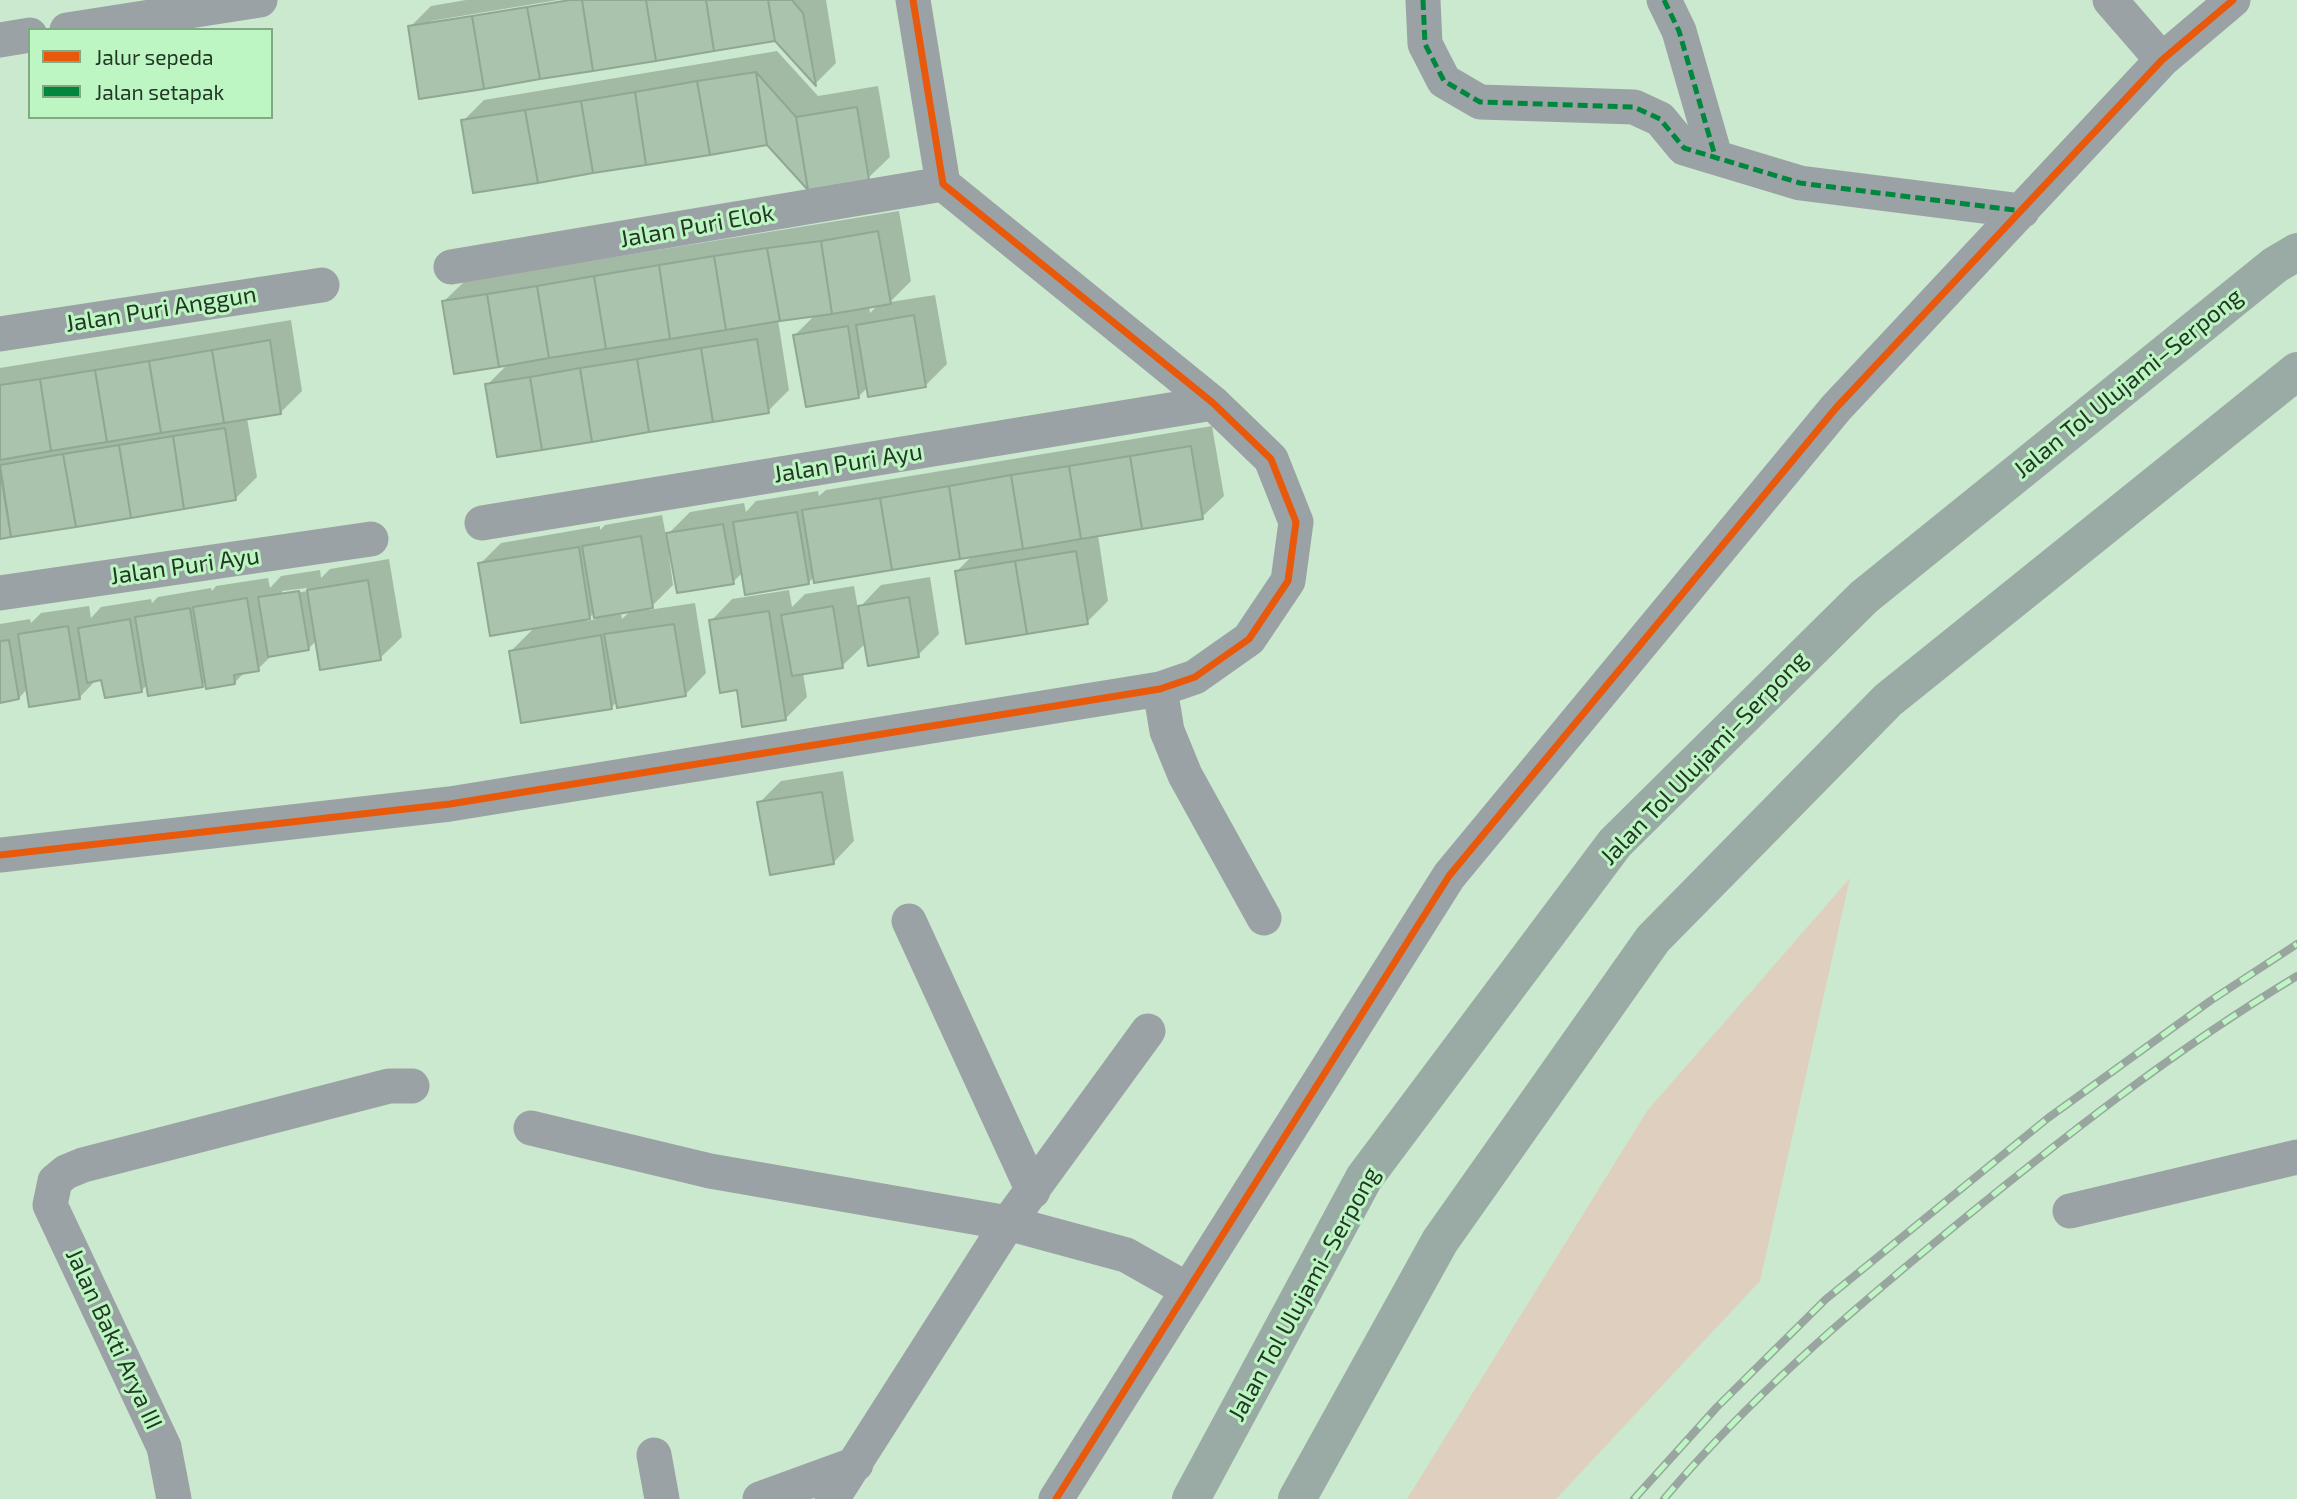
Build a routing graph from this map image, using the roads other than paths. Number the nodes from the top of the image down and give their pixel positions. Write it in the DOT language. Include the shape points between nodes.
graph roads {
  1 [pos="260,0"];
  2 [pos="913,0"];
  3 [pos="1423,0"];
  4 [pos="1664,0"];
  5 [pos="2110,0"];
  6 [pos="2233,0"];
  7 [pos="80,28"];
  8 [pos="28,36"];
  9 [pos="0,40"];
  10 [pos="2162,60"];
  11 [pos="1715,156"];
  12 [pos="943,184"];
  13 [pos="2022,211"];
  14 [pos="2297,252"];
  15 [pos="451,267"];
  16 [pos="322,285"];
  17 [pos="0,334"];
  18 [pos="2297,371"];
  19 [pos="1213,403"];
  20 [pos="482,523"];
  21 [pos="371,539"];
  22 [pos="0,593"];
  23 [pos="1160,689"];
  24 [pos="0,855"];
  25 [pos="1264,918"];
  26 [pos="909,921"];
  27 [pos="1149,1031"];
  28 [pos="412,1086"];
  29 [pos="531,1128"];
  30 [pos="2297,1157"];
  31 [pos="1033,1191"];
  32 [pos="2070,1212"];
  33 [pos="1008,1223"];
  34 [pos="1188,1290"];
  35 [pos="654,1455"];
  36 [pos="856,1464"];
  37 [pos="174,1499"];
  38 [pos="662,1499"];
  39 [pos="760,1499"];
  40 [pos="832,1499"];
  41 [pos="1056,1499"];
  42 [pos="1191,1499"];
  43 [pos="1297,1499"];
  1 -- 7 [label="street"];
  2 -- 12 [label="street"];
  3 -- 11 [label="street" via="1425,44 1444,81 1480,102 1634,107 1660,119 1684,148"];
  4 -- 11 [label="street" via="1679,31"];
  5 -- 10 [label="street"];
  6 -- 10 [label="street"];
  8 -- 9 [label="street"];
  10 -- 13 [label="street"];
  11 -- 13 [label="street" via="1800,183"];
  12 -- 15 [label="street, Jalan Puri Elok"];
  12 -- 19 [label="street"];
  13 -- 34 [label="street" via="1836,408 1449,876"];
  14 -- 42 [label="highway, Jalan Tol Ulujami–Serpong" via="2275,265 1864,597 1615,843 1364,1178"];
  16 -- 17 [label="street, Jalan Puri Anggun"];
  18 -- 43 [label="highway" via="1888,700 1653,939 1440,1241"];
  19 -- 20 [label="street, Jalan Puri Ayu"];
  19 -- 23 [label="street" via="1271,459 1296,522 1288,582 1249,639 1195,677"];
  21 -- 22 [label="street, Jalan Puri Ayu"];
  23 -- 24 [label="street" via="450,804"];
  23 -- 25 [label="street" via="1167,731 1185,775"];
  26 -- 31 [label="street"];
  27 -- 31 [label="street"];
  28 -- 37 [label="street, Jalan Bakti Arya III" via="389,1086 83,1165 55,1181 50,1205 164,1447"];
  29 -- 33 [label="street" via="710,1171"];
  30 -- 32 [label="street"];
  31 -- 33 [label="street"];
  33 -- 34 [label="street" via="1126,1255"];
  33 -- 36 [label="street"];
  34 -- 41 [label="street"];
  35 -- 38 [label="street"];
  36 -- 39 [label="street"];
  36 -- 40 [label="street"];
}
